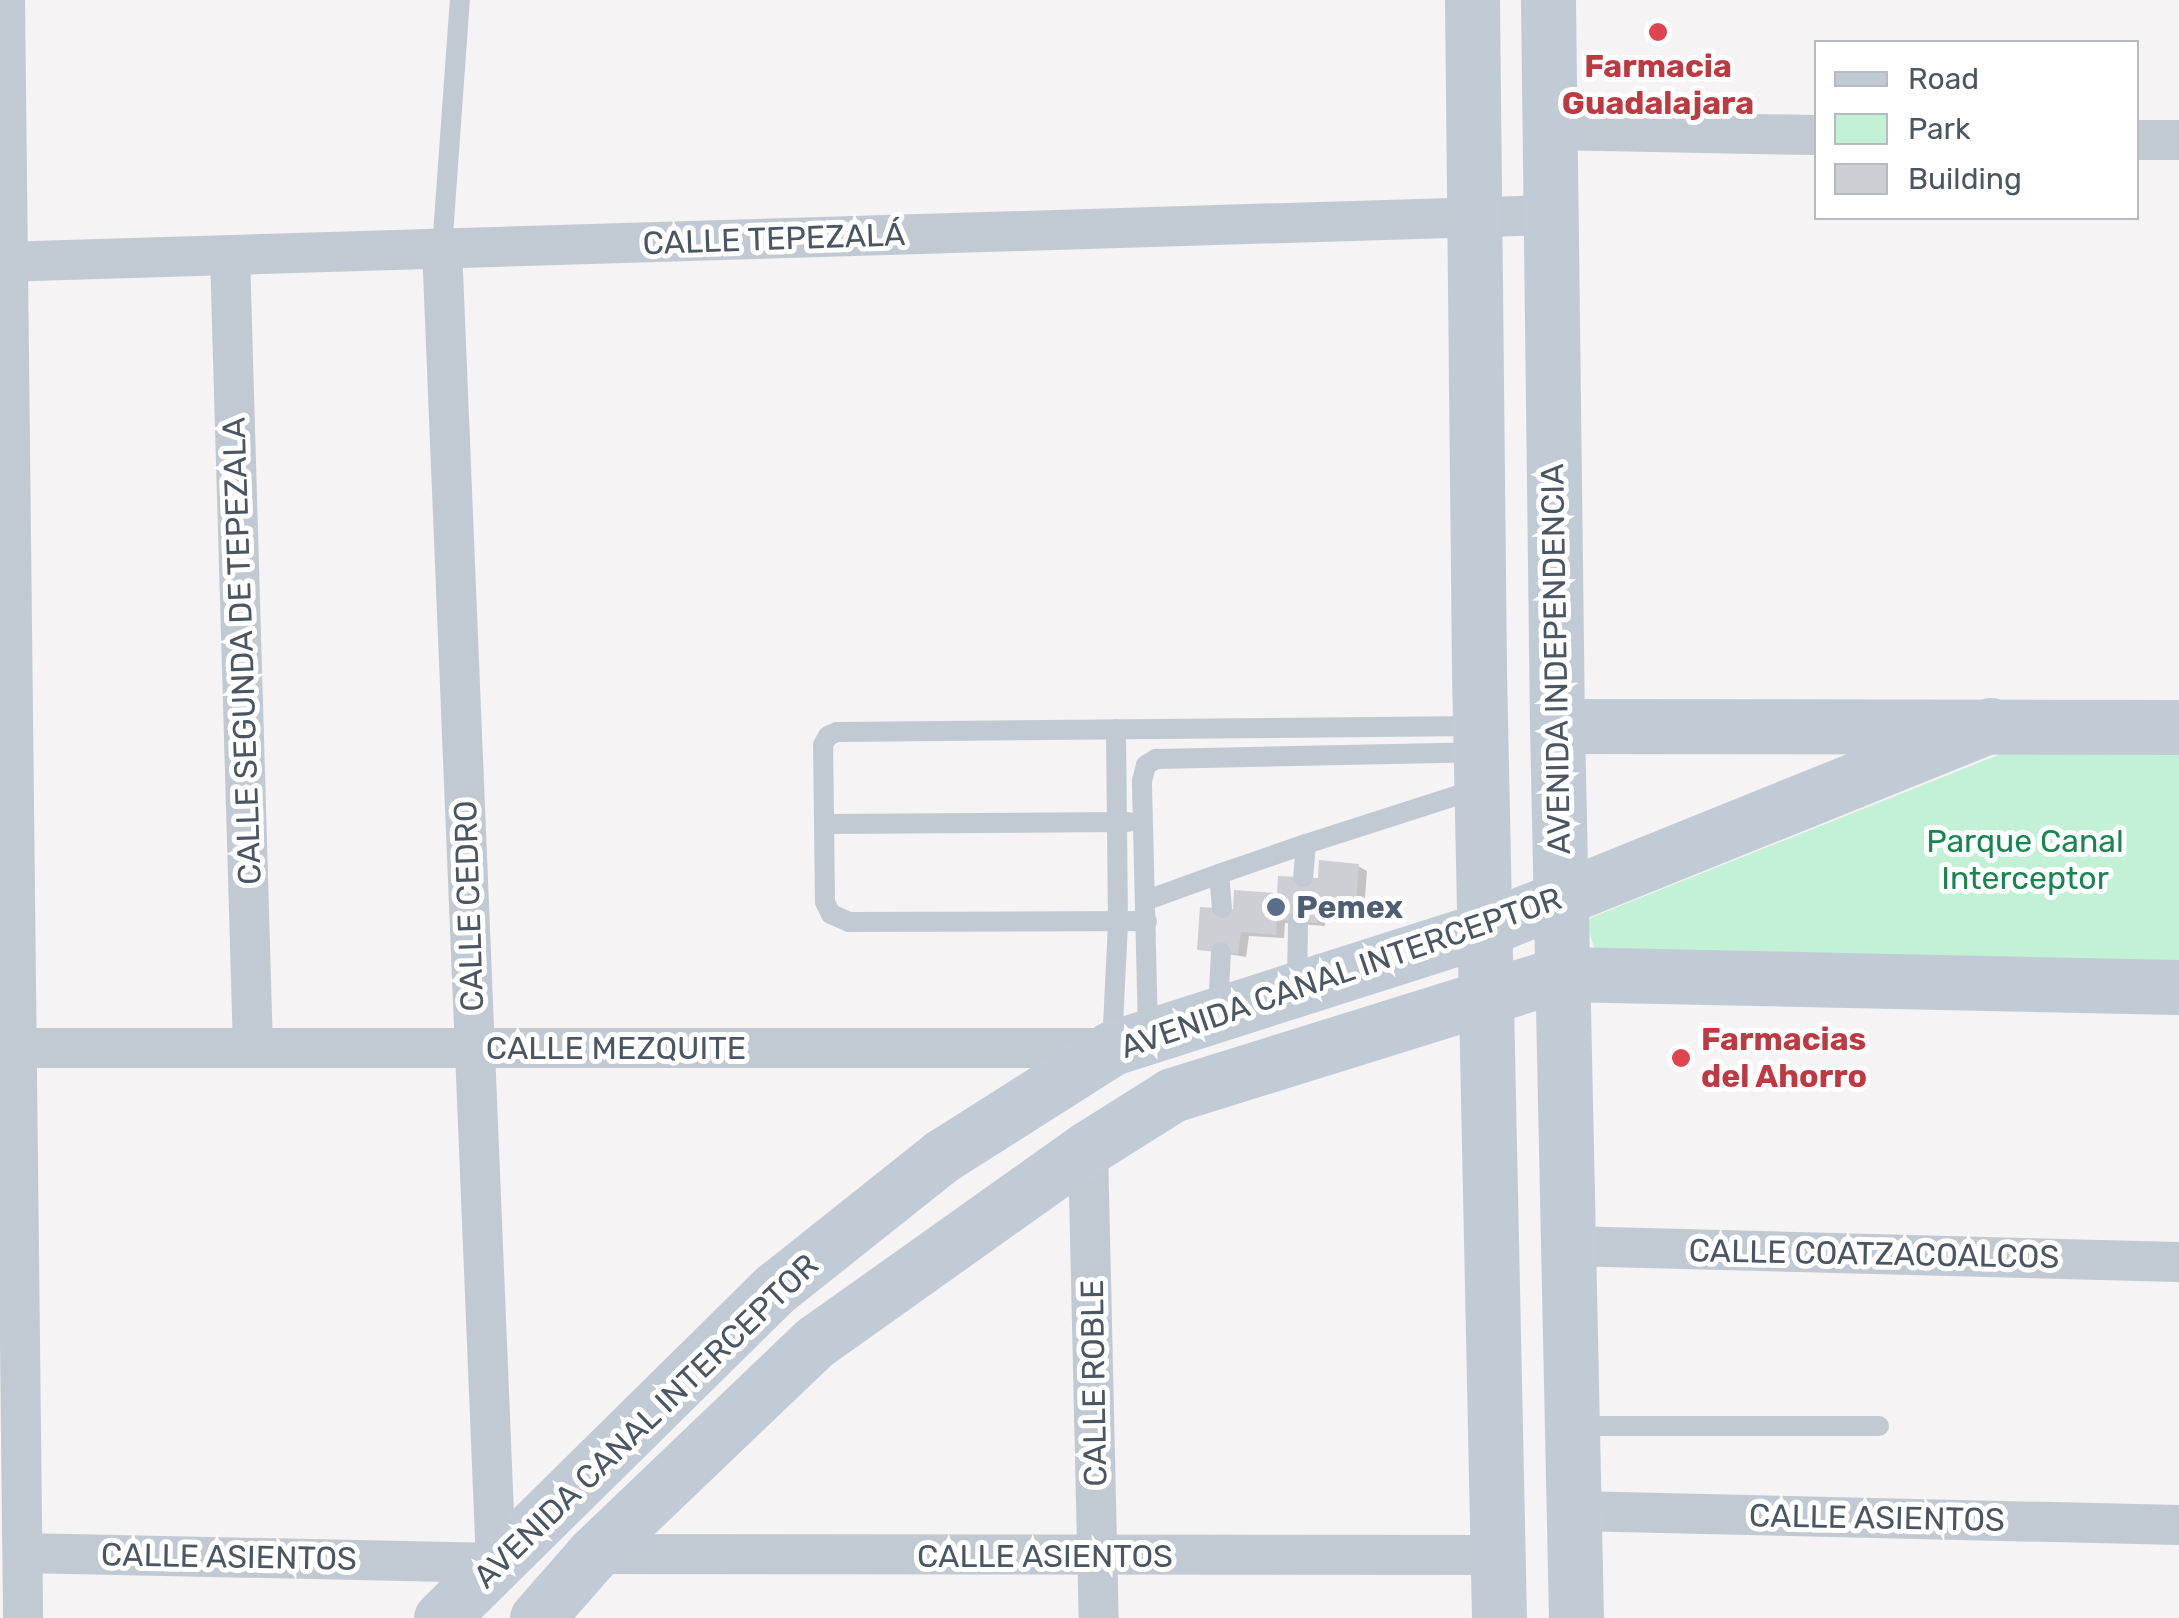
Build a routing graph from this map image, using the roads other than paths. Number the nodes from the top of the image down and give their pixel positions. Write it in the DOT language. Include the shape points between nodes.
graph roads {
  1 [pos="5,0"];
  2 [pos="460,0"];
  3 [pos="1472,0"];
  4 [pos="1548,0"];
  5 [pos="1550,130"];
  6 [pos="1814,135"];
  7 [pos="2139,140"];
  8 [pos="2179,140"];
  9 [pos="1548,215"];
  10 [pos="1475,217"];
  11 [pos="442,249"];
  12 [pos="230,255"];
  13 [pos="4,262"];
  14 [pos="1991,725"];
  15 [pos="1556,726"];
  16 [pos="2179,727"];
  17 [pos="1116,729"];
  18 [pos="1481,755"];
  19 [pos="1117,822"];
  20 [pos="1144,822"];
  21 [pos="825,824"];
  22 [pos="1306,844"];
  23 [pos="1219,874"];
  24 [pos="1302,877"];
  25 [pos="1560,901"];
  26 [pos="1222,908"];
  27 [pos="1147,910"];
  28 [pos="1118,922"];
  29 [pos="1298,922"];
  30 [pos="1487,928"];
  31 [pos="1221,952"];
  32 [pos="1561,974"];
  33 [pos="2179,987"];
  34 [pos="1296,990"];
  35 [pos="1488,996"];
  36 [pos="1218,1016"];
  37 [pos="1130,1043"];
  38 [pos="9,1048"];
  39 [pos="253,1048"];
  40 [pos="475,1048"];
  41 [pos="1088,1148"];
  42 [pos="1568,1246"];
  43 [pos="2179,1262"];
  44 [pos="1573,1426"];
  45 [pos="1879,1426"];
  46 [pos="1575,1511"];
  47 [pos="2179,1525"];
  48 [pos="22,1553"];
  49 [pos="593,1554"];
  50 [pos="1497,1555"];
  51 [pos="1098,1557"];
  52 [pos="496,1563"];
  53 [pos="23,1618"];
  54 [pos="441,1618"];
  55 [pos="537,1618"];
  56 [pos="1099,1618"];
  57 [pos="1499,1618"];
  58 [pos="1576,1618"];
  1 -- 13 [label="street"];
  2 -- 11 [label="lane"];
  3 -- 10 [label="main road"];
  4 -- 5 [label="main road, AVENIDA INDEPENDENCIA"];
  5 -- 6 [label="street"];
  5 -- 9 [label="main road, AVENIDA INDEPENDENCIA"];
  7 -- 8 [label="street"];
  9 -- 10 [label="street, CALLE TEPEZALÁ"];
  9 -- 15 [label="main road, AVENIDA INDEPENDENCIA"];
  10 -- 11 [label="street, CALLE TEPEZALÁ"];
  10 -- 18 [label="main road"];
  11 -- 12 [label="street, CALLE TEPEZALÁ"];
  11 -- 40 [label="street, CALLE CEDRO"];
  12 -- 13 [label="street, CALLE TEPEZALÁ"];
  12 -- 39 [label="street, CALLE SEGUNDA DE TEPEZALA"];
  13 -- 38 [label="street"];
  14 -- 15 [label="main road"];
  14 -- 16 [label="main road, AVENIDA CANAL INTERCEPTOR"];
  14 -- 25 [label="main road, AVENIDA CANAL INTERCEPTOR"];
  15 -- 25 [label="main road, AVENIDA INDEPENDENCIA"];
  17 -- 18 [label="lane"];
  17 -- 19 [label="lane"];
  17 -- 21 [label="lane" via="837,732 823,745"];
  18 -- 20 [label="lane" via="1156,759 1146,765 1142,781"];
  18 -- 22 [label="lane"];
  18 -- 30 [label="main road"];
  19 -- 20 [label="lane"];
  19 -- 21 [label="lane"];
  19 -- 28 [label="lane"];
  20 -- 27 [label="lane"];
  21 -- 28 [label="lane" via="825,902 831,914 849,922"];
  22 -- 23 [label="lane"];
  22 -- 24 [label="lane"];
  23 -- 26 [label="lane"];
  23 -- 27 [label="lane"];
  25 -- 30 [label="main road, AVENIDA CANAL INTERCEPTOR"];
  25 -- 32 [label="main road, AVENIDA INDEPENDENCIA"];
  27 -- 28 [label="lane"];
  27 -- 37 [label="lane"];
  28 -- 37 [label="lane"];
  29 -- 34 [label="lane"];
  30 -- 34 [label="main road, AVENIDA CANAL INTERCEPTOR"];
  30 -- 35 [label="main road"];
  31 -- 36 [label="lane"];
  32 -- 33 [label="main road, AVENIDA CANAL INTERCEPTOR"];
  32 -- 35 [label="main road, AVENIDA CANAL INTERCEPTOR"];
  32 -- 42 [label="main road, AVENIDA INDEPENDENCIA"];
  34 -- 36 [label="main road, AVENIDA CANAL INTERCEPTOR"];
  35 -- 41 [label="main road, AVENIDA CANAL INTERCEPTOR" via="1172,1095"];
  35 -- 50 [label="main road"];
  36 -- 37 [label="main road, AVENIDA CANAL INTERCEPTOR"];
  37 -- 40 [label="street, CALLE MEZQUITE"];
  37 -- 52 [label="main road, AVENIDA CANAL INTERCEPTOR" via="942,1156 776,1288"];
  38 -- 39 [label="street, CALLE MEZQUITE"];
  38 -- 48 [label="street"];
  39 -- 40 [label="street, CALLE MEZQUITE"];
  40 -- 52 [label="street, CALLE CEDRO"];
  41 -- 49 [label="main road, AVENIDA CANAL INTERCEPTOR" via="815,1342"];
  41 -- 51 [label="street, CALLE ROBLE"];
  42 -- 43 [label="street, CALLE COATZACOALCOS"];
  42 -- 44 [label="main road, AVENIDA INDEPENDENCIA"];
  44 -- 45 [label="lane"];
  44 -- 46 [label="main road, AVENIDA INDEPENDENCIA"];
  46 -- 47 [label="street, CALLE ASIENTOS"];
  46 -- 58 [label="main road, AVENIDA INDEPENDENCIA"];
  48 -- 52 [label="street, CALLE ASIENTOS"];
  48 -- 53 [label="street"];
  49 -- 51 [label="street, CALLE ASIENTOS"];
  49 -- 55 [label="main road, AVENIDA CANAL INTERCEPTOR"];
  50 -- 51 [label="street, CALLE ASIENTOS"];
  50 -- 57 [label="main road"];
  51 -- 56 [label="street, CALLE ROBLE"];
  52 -- 54 [label="main road, AVENIDA CANAL INTERCEPTOR"];
}
